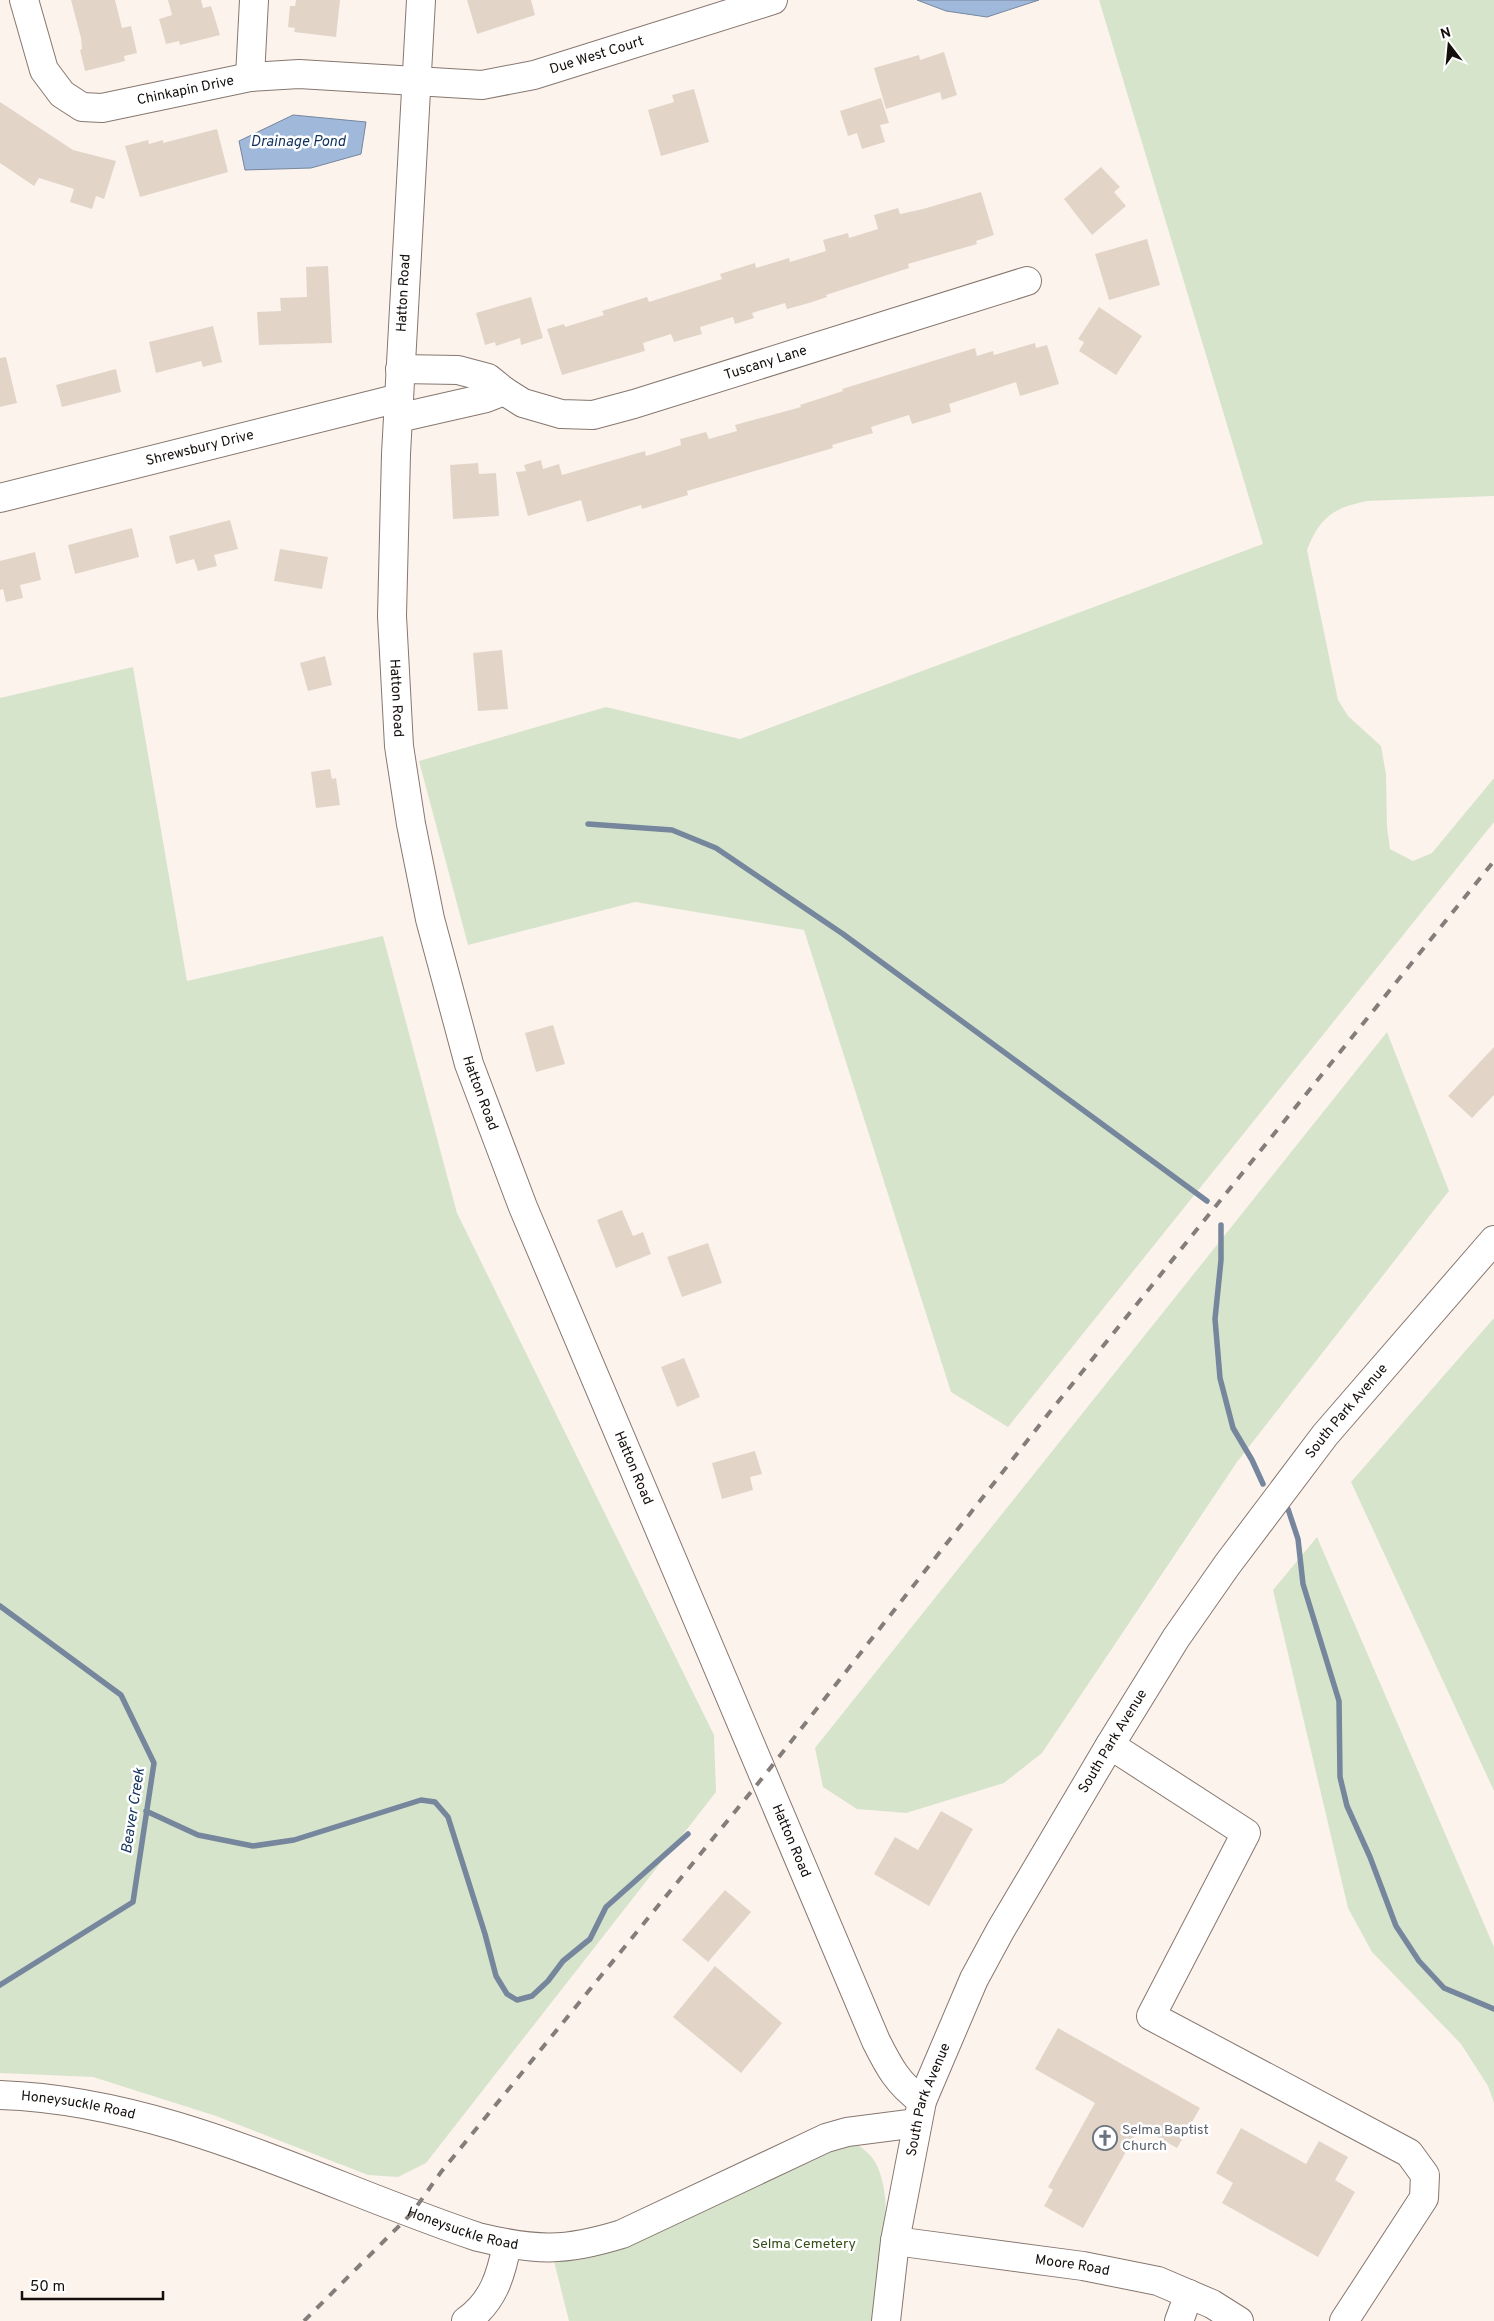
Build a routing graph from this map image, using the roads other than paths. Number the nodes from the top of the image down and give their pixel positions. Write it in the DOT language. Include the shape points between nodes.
graph roads {
  1 [pos="24,0"];
  2 [pos="254,0"];
  3 [pos="421,0"];
  4 [pos="773,0"];
  5 [pos="250,77"];
  6 [pos="416,80"];
  7 [pos="1027,281"];
  8 [pos="400,369"];
  9 [pos="504,391"];
  10 [pos="398,408"];
  11 [pos="0,498"];
  12 [pos="1494,1240"];
  13 [pos="1110,1745"];
  14 [pos="0,2095"];
  15 [pos="920,2112"];
  16 [pos="895,2241"];
  17 [pos="507,2244"];
  18 [pos="1189,2294"];
  19 [pos="466,2321"];
  20 [pos="886,2321"];
  21 [pos="1179,2321"];
  22 [pos="1239,2321"];
  23 [pos="1344,2321"];
  1 -- 5 [label="street, Chinkapin Drive" via="44,70 62,94 82,108 102,108"];
  2 -- 5 [label="street"];
  3 -- 6 [label="street, Hatton Road"];
  4 -- 6 [label="street, Due West Court" via="534,75 482,85"];
  5 -- 6 [label="street, Chinkapin Drive" via="299,74"];
  6 -- 8 [label="street, Hatton Road"];
  7 -- 9 [label="street, Tuscany Lane" via="593,415 561,414 523,403"];
  8 -- 9 [label="street, Tuscany Lane" via="458,370 488,378"];
  8 -- 10 [label="street, Hatton Road"];
  9 -- 10 [label="street" via="486,398"];
  10 -- 11 [label="street, Shrewsbury Drive"];
  10 -- 15 [label="street, Hatton Road" via="392,616 400,746 428,911 470,1064 495,1137 555,1287 876,2042"];
  12 -- 13 [label="street, South Park Avenue" via="1325,1435 1269,1507 1176,1638"];
  13 -- 15 [label="street, South Park Avenue" via="974,1979"];
  13 -- 23 [label="street" via="1246,1833 1151,2016 1410,2153 1425,2175 1424,2198"];
  14 -- 17 [label="street, Honeysuckle Road" via="65,2100 159,2121 256,2153 447,2227"];
  15 -- 16 [label="street, South Park Avenue"];
  15 -- 17 [label="street, Honeysuckle Road" via="826,2138 653,2221 591,2244 560,2249"];
  16 -- 18 [label="street, Moore Road" via="1084,2266 1158,2281"];
  16 -- 20 [label="street, South Park Avenue"];
  17 -- 19 [label="street" via="491,2297 477,2314"];
  18 -- 21 [label="street"];
  18 -- 22 [label="street, Moore Road"];
}
